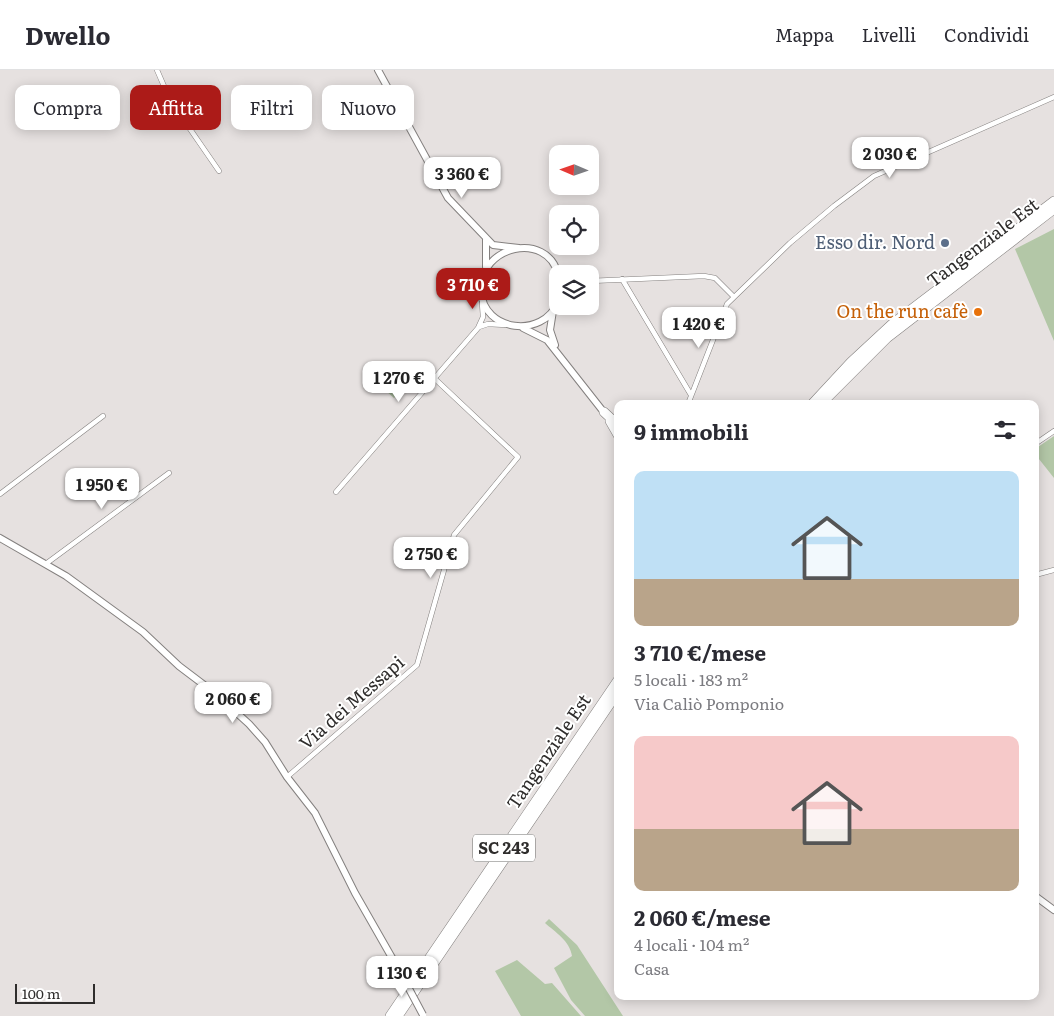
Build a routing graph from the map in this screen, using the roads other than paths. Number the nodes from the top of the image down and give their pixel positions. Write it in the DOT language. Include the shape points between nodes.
graph roads {
  1 [pos="157,70"];
  2 [pos="378,70"];
  3 [pos="1054,97"];
  4 [pos="219,171"];
  5 [pos="1054,201"];
  6 [pos="1054,209"];
  7 [pos="484,237"];
  8 [pos="519,248"];
  9 [pos="552,265"];
  10 [pos="486,268"];
  11 [pos="622,279"];
  12 [pos="599,280"];
  13 [pos="482,296"];
  14 [pos="733,296"];
  15 [pos="549,314"];
  16 [pos="552,315"];
  17 [pos="509,326"];
  18 [pos="522,327"];
  19 [pos="478,328"];
  20 [pos="560,355"];
  21 [pos="434,378"];
  22 [pos="691,395"];
  23 [pos="689,400"];
  24 [pos="816,400"];
  25 [pos="825,400"];
  26 [pos="103,416"];
  27 [pos="610,419"];
  28 [pos="1054,431"];
  29 [pos="1039,441"];
  30 [pos="169,473"];
  31 [pos="336,492"];
  32 [pos="0,494"];
  33 [pos="0,538"];
  34 [pos="47,563"];
  35 [pos="1054,570"];
  36 [pos="1039,574"];
  37 [pos="614,686"];
  38 [pos="614,698"];
  39 [pos="287,777"];
  40 [pos="1039,899"];
  41 [pos="1054,910"];
  42 [pos="390,1016"];
  43 [pos="398,1016"];
  44 [pos="424,1016"];
  1 -- 4 [label="street" via="170,100"];
  2 -- 7 [label="street" via="448,198"];
  3 -- 14 [label="street" via="874,176 790,243"];
  5 -- 24 [label="highway, Tangenziale Est" via="892,324"];
  6 -- 25 [label="highway, Tangenziale Est" via="887,338"];
  7 -- 8 [label="street" via="497,246"];
  7 -- 10 [label="street" via="487,244"];
  8 -- 9 [label="street" via="540,252"];
  8 -- 10 [label="street" via="500,253"];
  10 -- 13 [label="street" via="482,278"];
  11 -- 12 [label="street"];
  11 -- 14 [label="street" via="704,276 715,278"];
  11 -- 22 [label="street"];
  13 -- 17 [label="street" via="489,312"];
  13 -- 19 [label="street" via="482,317"];
  14 -- 22 [label="street"];
  15 -- 18 [label="street" via="540,322"];
  16 -- 20 [label="street" via="550,330"];
  17 -- 18 [label="street"];
  17 -- 19 [label="street" via="488,324"];
  18 -- 20 [label="street" via="543,336"];
  19 -- 21 [label="street"];
  20 -- 27 [label="street"];
  21 -- 31 [label="street"];
  21 -- 39 [label="street, Via dei Messapi" via="518,457 454,535 415,668"];
  22 -- 23 [label="street"];
  26 -- 32 [label="street"];
  28 -- 29 [label="street"];
  30 -- 34 [label="street"];
  33 -- 34 [label="street"];
  34 -- 39 [label="street" via="143,632 179,666 216,694 265,742"];
  35 -- 36 [label="street"];
  37 -- 42 [label="highway, Tangenziale Est / SC 243"];
  38 -- 43 [label="highway, Tangenziale Est / SC 243"];
  39 -- 44 [label="street, bridge" via="328,835 355,893"];
  40 -- 41 [label="street"];
}
